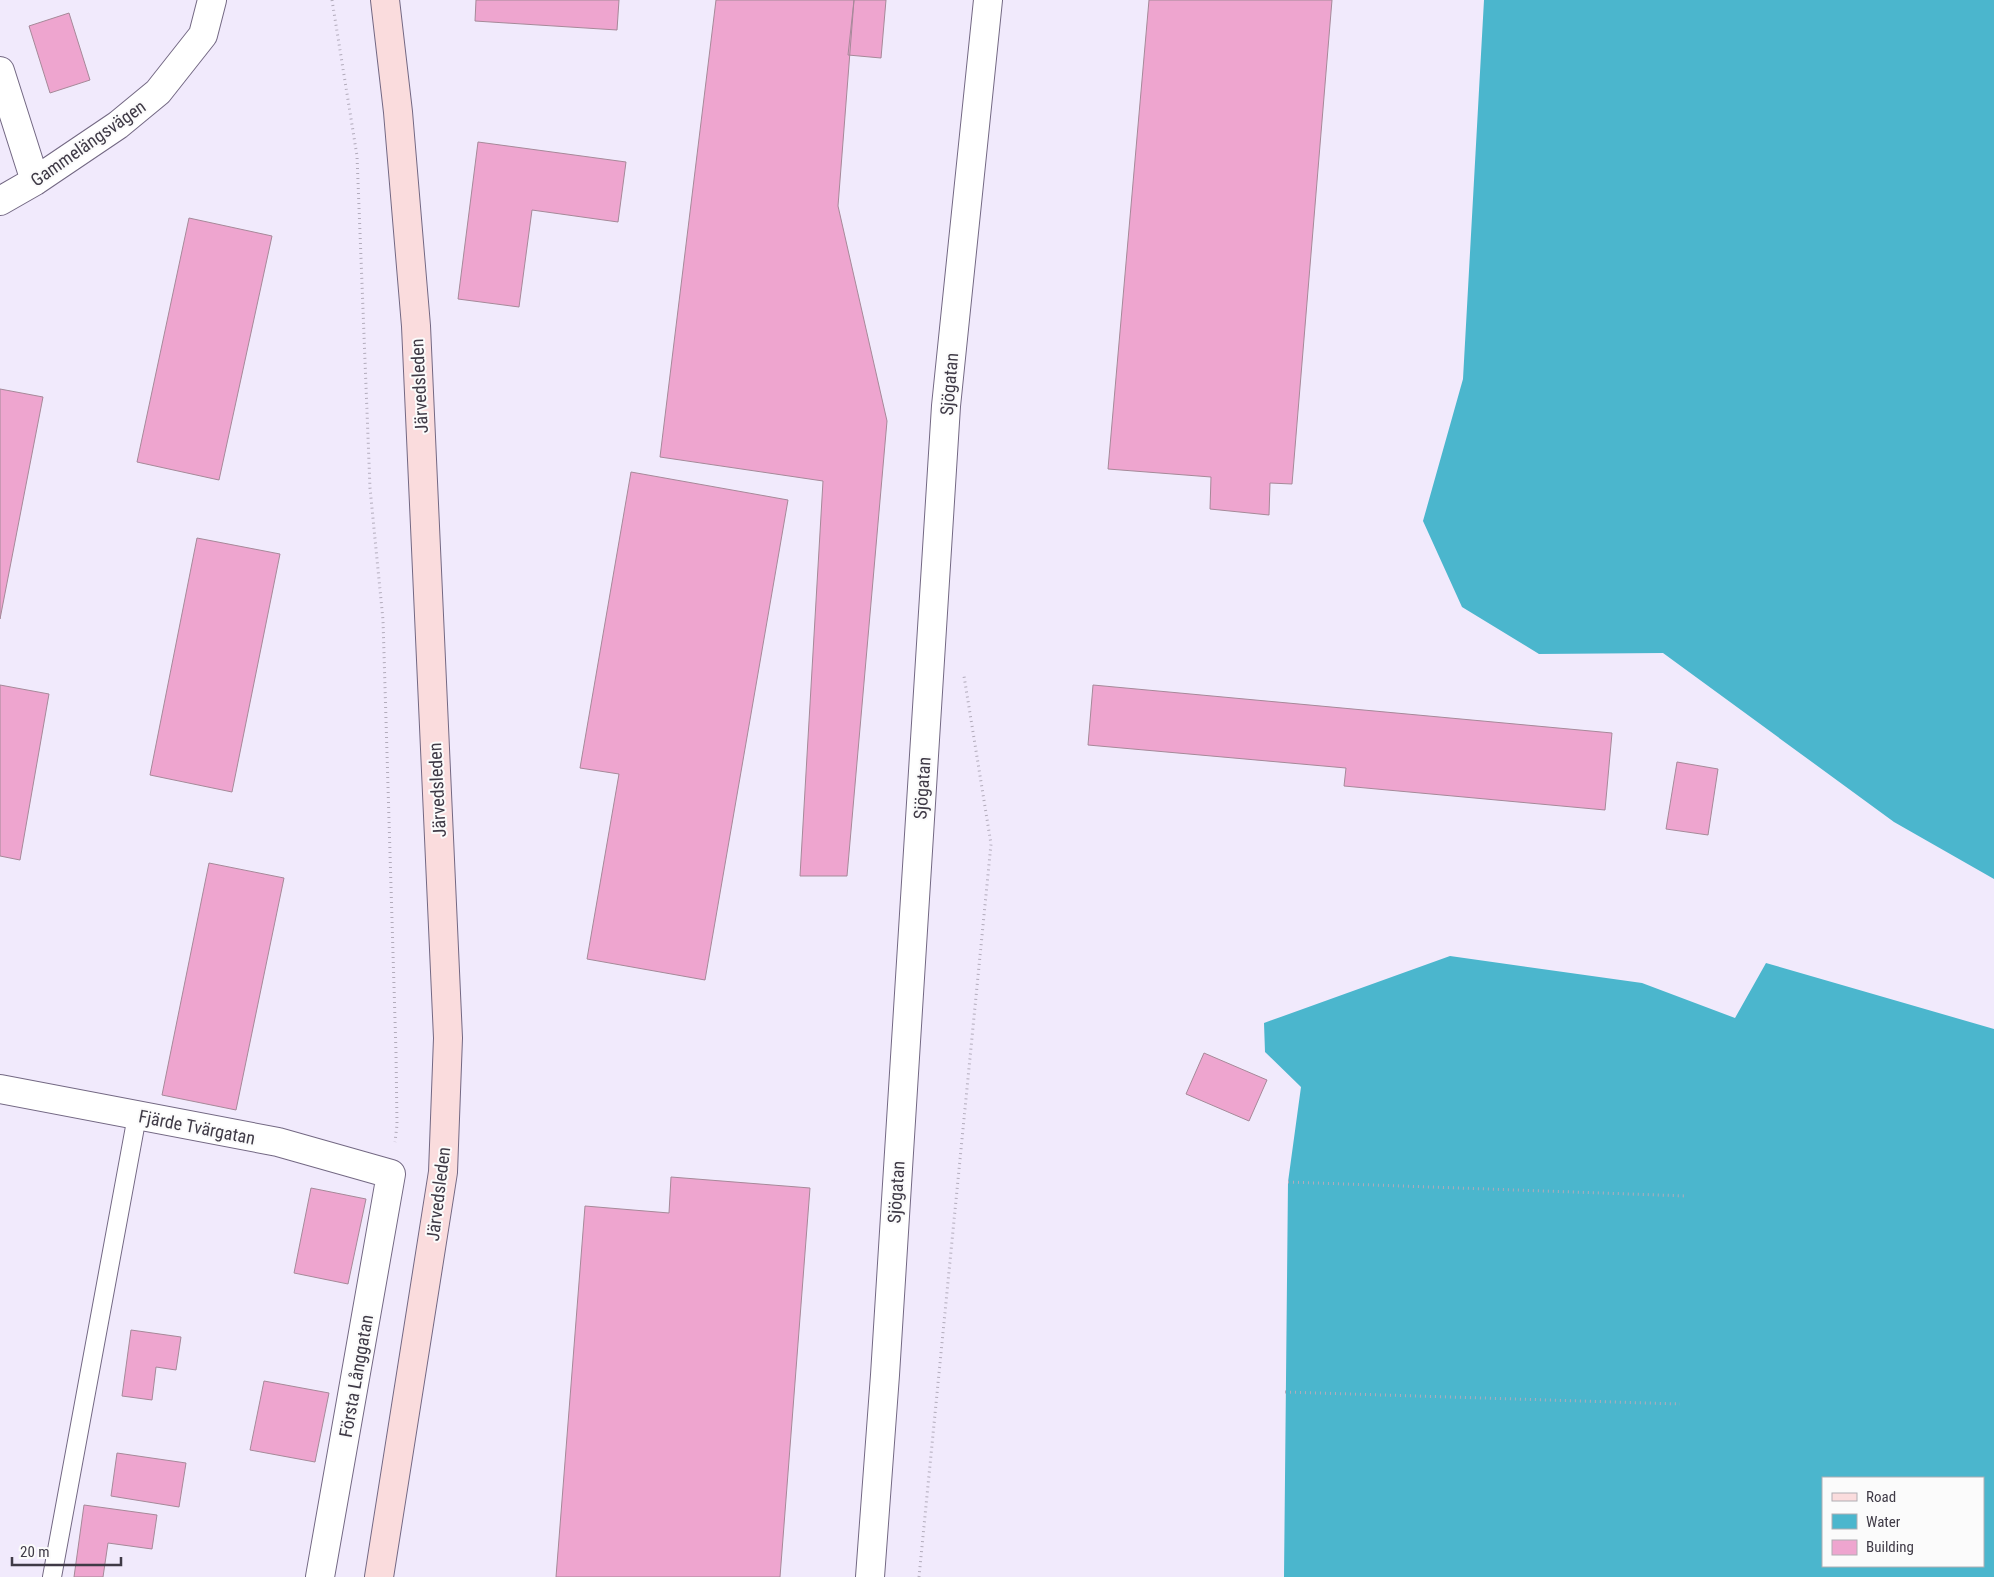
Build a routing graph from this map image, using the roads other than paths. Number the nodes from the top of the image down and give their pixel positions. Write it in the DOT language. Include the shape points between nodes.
graph roads {
  1 [pos="212,0"];
  2 [pos="385,0"];
  3 [pos="988,0"];
  4 [pos="0,71"];
  5 [pos="35,181"];
  6 [pos="0,200"];
  7 [pos="0,1089"];
  8 [pos="137,1116"];
  9 [pos="391,1174"];
  10 [pos="52,1577"];
  11 [pos="320,1577"];
  12 [pos="379,1577"];
  13 [pos="870,1577"];
  1 -- 5 [label="street, Gammelängsvägen" via="203,35 158,92 118,125"];
  2 -- 12 [label="main road, Järvedsleden" via="416,326 448,1038 443,1172"];
  3 -- 13 [label="street, Sjögatan" via="946,406"];
  4 -- 5 [label="street"];
  5 -- 6 [label="street, Gammelängsvägen"];
  7 -- 8 [label="street, Fjärde Tvärgatan"];
  8 -- 9 [label="street, Fjärde Tvärgatan" via="278,1142"];
  8 -- 10 [label="lane"];
  9 -- 11 [label="street, Första Långgatan"];
}
